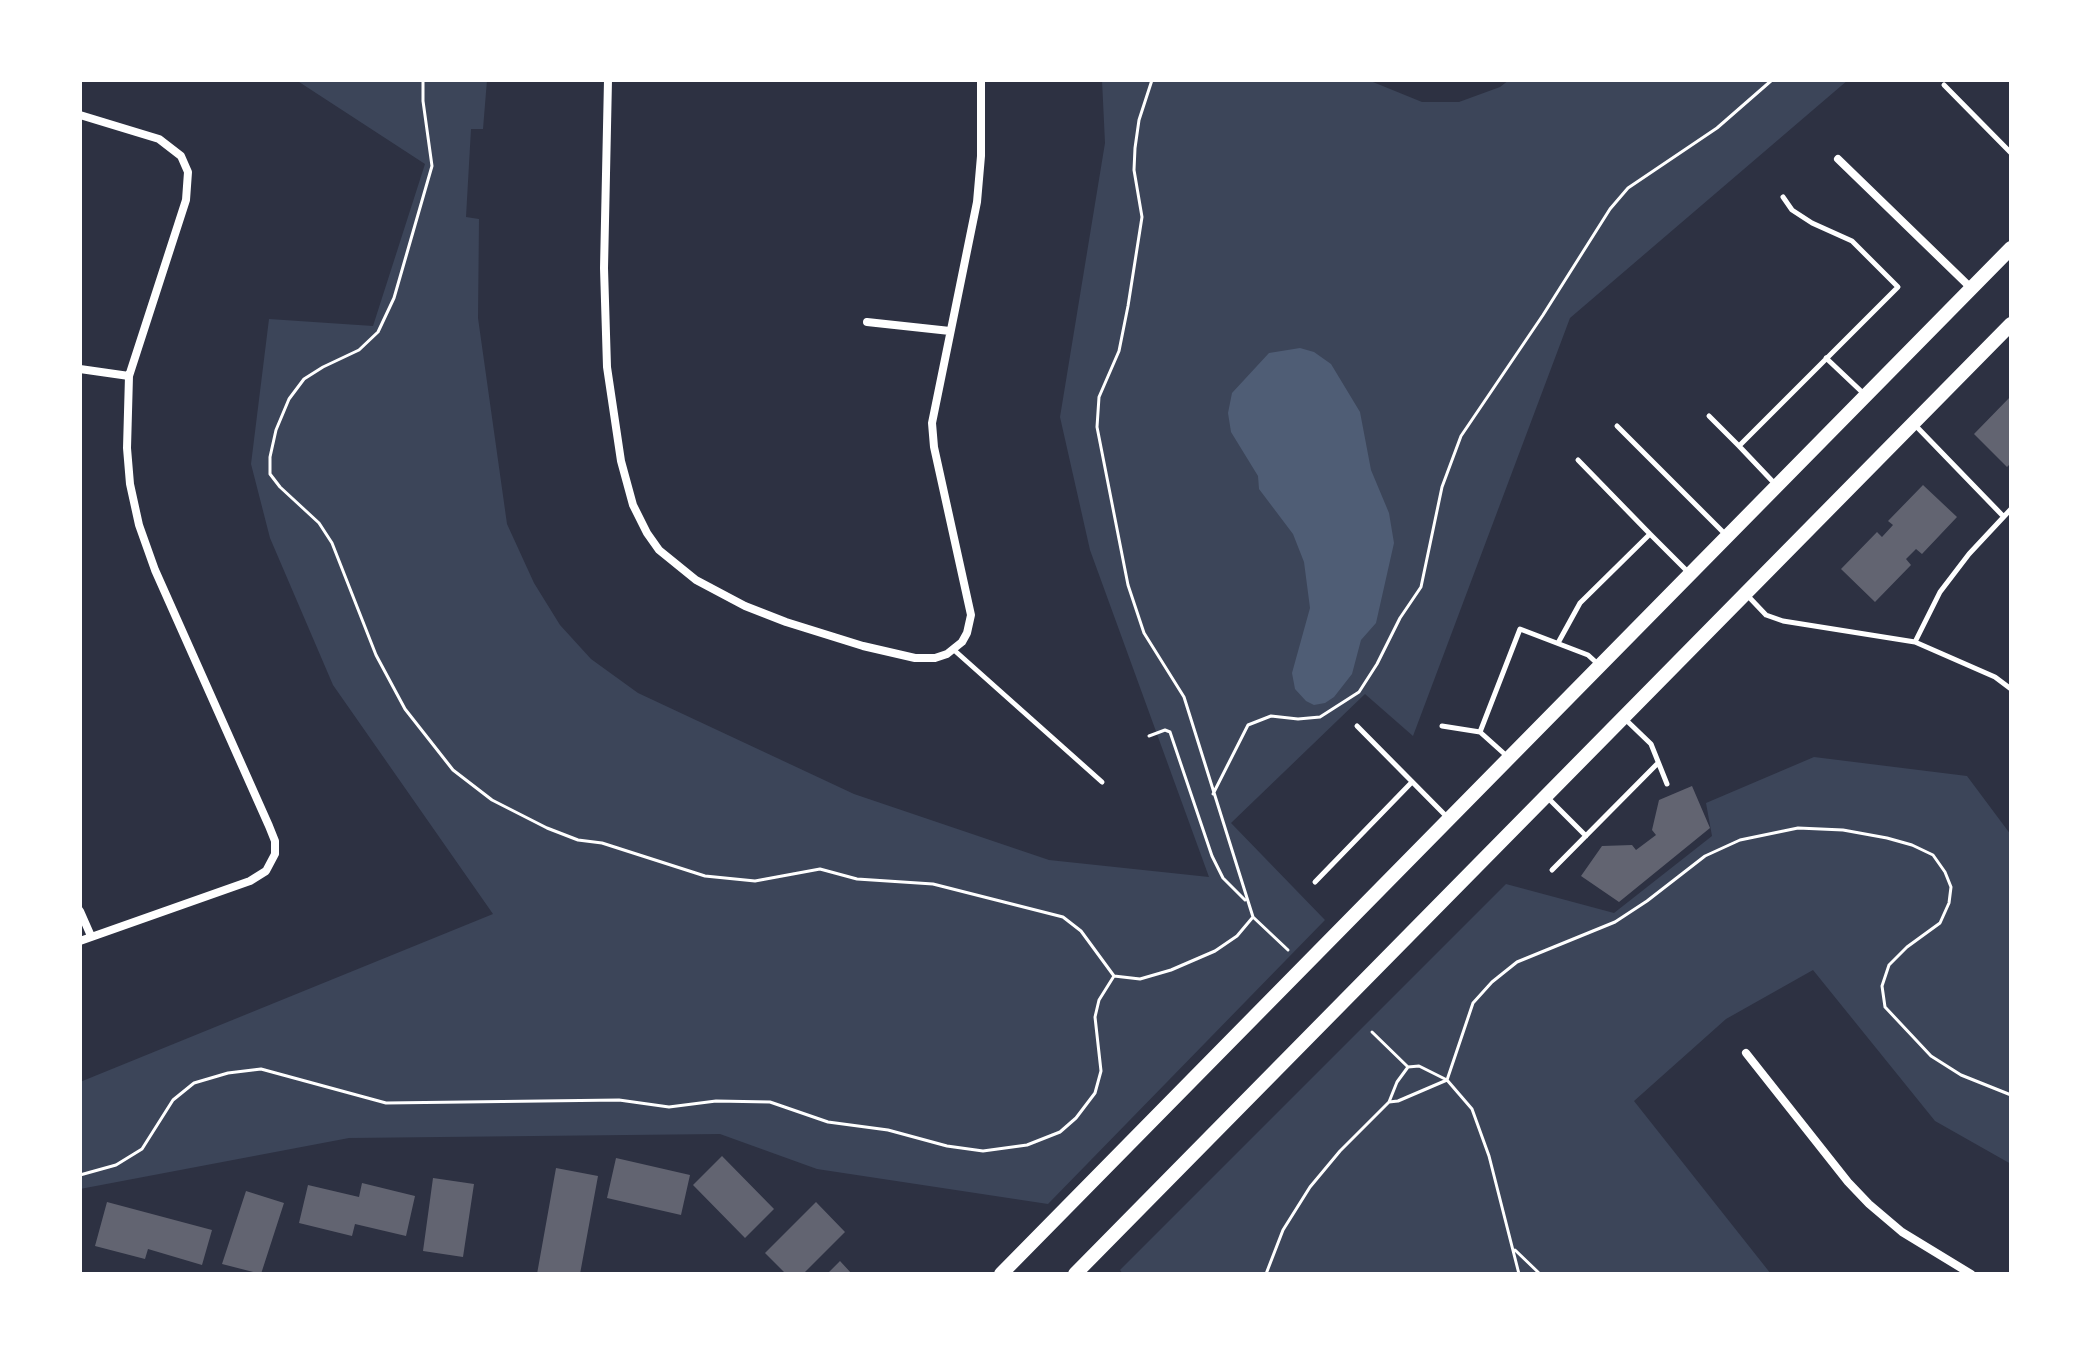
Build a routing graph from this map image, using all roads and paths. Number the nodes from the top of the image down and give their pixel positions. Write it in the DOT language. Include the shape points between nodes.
graph roads {
  1 [pos="423,80"];
  2 [pos="608,80"];
  3 [pos="981,80"];
  4 [pos="1152,80"];
  5 [pos="1772,80"];
  6 [pos="1944,85"];
  7 [pos="80,115"];
  8 [pos="2011,153"];
  9 [pos="1838,159"];
  10 [pos="1783,197"];
  11 [pos="2011,248"];
  12 [pos="1972,289"];
  13 [pos="867,322"];
  14 [pos="2011,324"];
  15 [pos="950,331"];
  16 [pos="1826,358"];
  17 [pos="80,369"];
  18 [pos="129,376"];
  19 [pos="1866,396"];
  20 [pos="1709,416"];
  21 [pos="1914,424"];
  22 [pos="1617,426"];
  23 [pos="1739,446"];
  24 [pos="1578,460"];
  25 [pos="1777,485"];
  26 [pos="2011,509"];
  27 [pos="2003,516"];
  28 [pos="1650,534"];
  29 [pos="1727,536"];
  30 [pos="1689,573"];
  31 [pos="1745,593"];
  32 [pos="1915,642"];
  33 [pos="1558,643"];
  34 [pos="954,650"];
  35 [pos="1600,665"];
  36 [pos="2011,689"];
  37 [pos="1623,717"];
  38 [pos="1357,726"];
  39 [pos="1442,726"];
  40 [pos="1480,732"];
  41 [pos="1149,736"];
  42 [pos="1509,758"];
  43 [pos="1658,763"];
  44 [pos="1102,782"];
  45 [pos="1412,782"];
  46 [pos="1667,784"];
  47 [pos="1213,794"];
  48 [pos="1546,796"];
  49 [pos="1449,819"];
  50 [pos="1586,836"];
  51 [pos="1552,870"];
  52 [pos="1315,882"];
  53 [pos="1247,903"];
  54 [pos="80,911"];
  55 [pos="1253,917"];
  56 [pos="91,936"];
  57 [pos="80,941"];
  58 [pos="1288,950"];
  59 [pos="1114,976"];
  60 [pos="1372,1032"];
  61 [pos="1746,1053"];
  62 [pos="1408,1067"];
  63 [pos="1447,1080"];
  64 [pos="2011,1095"];
  65 [pos="1389,1102"];
  66 [pos="80,1175"];
  67 [pos="1512,1247"];
  68 [pos="1001,1274"];
  69 [pos="1075,1274"];
  70 [pos="1266,1274"];
  71 [pos="1519,1274"];
  72 [pos="1540,1274"];
  73 [pos="1971,1274"];
  1 -- 59 [label="path" via="432,166 394,298 378,332 359,350 304,379 289,399 276,430 270,474 332,543 376,655 433,747 492,800 578,840 705,876 755,881 820,869 857,879 962,891 1063,917 1081,931"];
  2 -- 34 [label="street" via="607,367 621,461 647,533 696,580 786,622 915,658 935,658"];
  3 -- 15 [label="street" via="977,202"];
  4 -- 47 [label="path" via="1135,148 1142,217 1119,351 1099,397 1097,427 1128,585 1144,633 1184,697"];
  5 -- 47 [label="path" via="1717,128 1628,188 1610,209 1461,436 1442,487 1421,587 1359,692 1320,717 1271,716 1248,725"];
  6 -- 8 [label="lane"];
  7 -- 18 [label="street" via="159,139 181,156 188,172 186,200"];
  9 -- 12 [label="street"];
  10 -- 16 [label="lane" via="1812,223 1852,241 1898,287"];
  11 -- 12 [label="main road"];
  12 -- 19 [label="main road"];
  13 -- 15 [label="street"];
  14 -- 21 [label="main road"];
  15 -- 34 [label="street" via="932,423 971,615 967,633"];
  16 -- 19 [label="lane"];
  16 -- 23 [label="lane"];
  17 -- 18 [label="street"];
  18 -- 56 [label="street" via="128,460 139,525 182,635 269,826 275,854 266,871 250,881"];
  19 -- 25 [label="main road"];
  20 -- 23 [label="lane"];
  21 -- 27 [label="lane"];
  21 -- 31 [label="main road"];
  22 -- 29 [label="lane"];
  23 -- 25 [label="lane"];
  24 -- 28 [label="lane"];
  25 -- 29 [label="main road"];
  26 -- 27 [label="lane"];
  27 -- 32 [label="lane" via="1940,592"];
  28 -- 30 [label="lane"];
  28 -- 33 [label="lane" via="1580,603"];
  29 -- 30 [label="main road"];
  30 -- 35 [label="main road"];
  31 -- 32 [label="lane" via="1766,615 1783,621"];
  31 -- 37 [label="main road"];
  32 -- 36 [label="lane"];
  33 -- 35 [label="lane"];
  33 -- 40 [label="lane" via="1520,629"];
  34 -- 44 [label="lane"];
  35 -- 42 [label="main road"];
  37 -- 43 [label="lane" via="1651,744"];
  37 -- 48 [label="main road"];
  38 -- 45 [label="lane"];
  39 -- 40 [label="lane"];
  40 -- 42 [label="lane"];
  41 -- 53 [label="path" via="1170,732 1212,856 1223,878"];
  42 -- 49 [label="main road"];
  43 -- 46 [label="lane"];
  43 -- 50 [label="lane"];
  45 -- 49 [label="lane"];
  45 -- 52 [label="lane"];
  47 -- 53 [label="path"];
  48 -- 50 [label="lane"];
  48 -- 69 [label="main road"];
  49 -- 68 [label="main road"];
  50 -- 51 [label="lane"];
  53 -- 55 [label="path"];
  54 -- 56 [label="street"];
  55 -- 58 [label="path"];
  55 -- 59 [label="path" via="1215,951 1171,970 1140,979"];
  56 -- 57 [label="street"];
  59 -- 66 [label="path" via="1095,1017 1101,1071 1095,1093 1060,1132 1027,1145 983,1151 947,1146 888,1130 828,1122 770,1102 669,1107 619,1100 386,1103 261,1069 194,1083 173,1100 142,1149 116,1165"];
  60 -- 62 [label="path"];
  61 -- 73 [label="street" via="1869,1204 1902,1232"];
  62 -- 63 [label="path" via="1434,1071"];
  62 -- 65 [label="path"];
  63 -- 64 [label="path" via="1473,1003 1517,962 1615,922 1705,856 1740,840 1798,828 1887,838 1933,855 1951,887 1949,903 1940,923 1889,965 1882,986 1885,1007 1931,1056"];
  63 -- 65 [label="path"];
  63 -- 67 [label="path" via="1472,1109 1482,1133"];
  65 -- 70 [label="path" via="1310,1187 1283,1230"];
  67 -- 71 [label="path"];
  67 -- 72 [label="path"];
}
